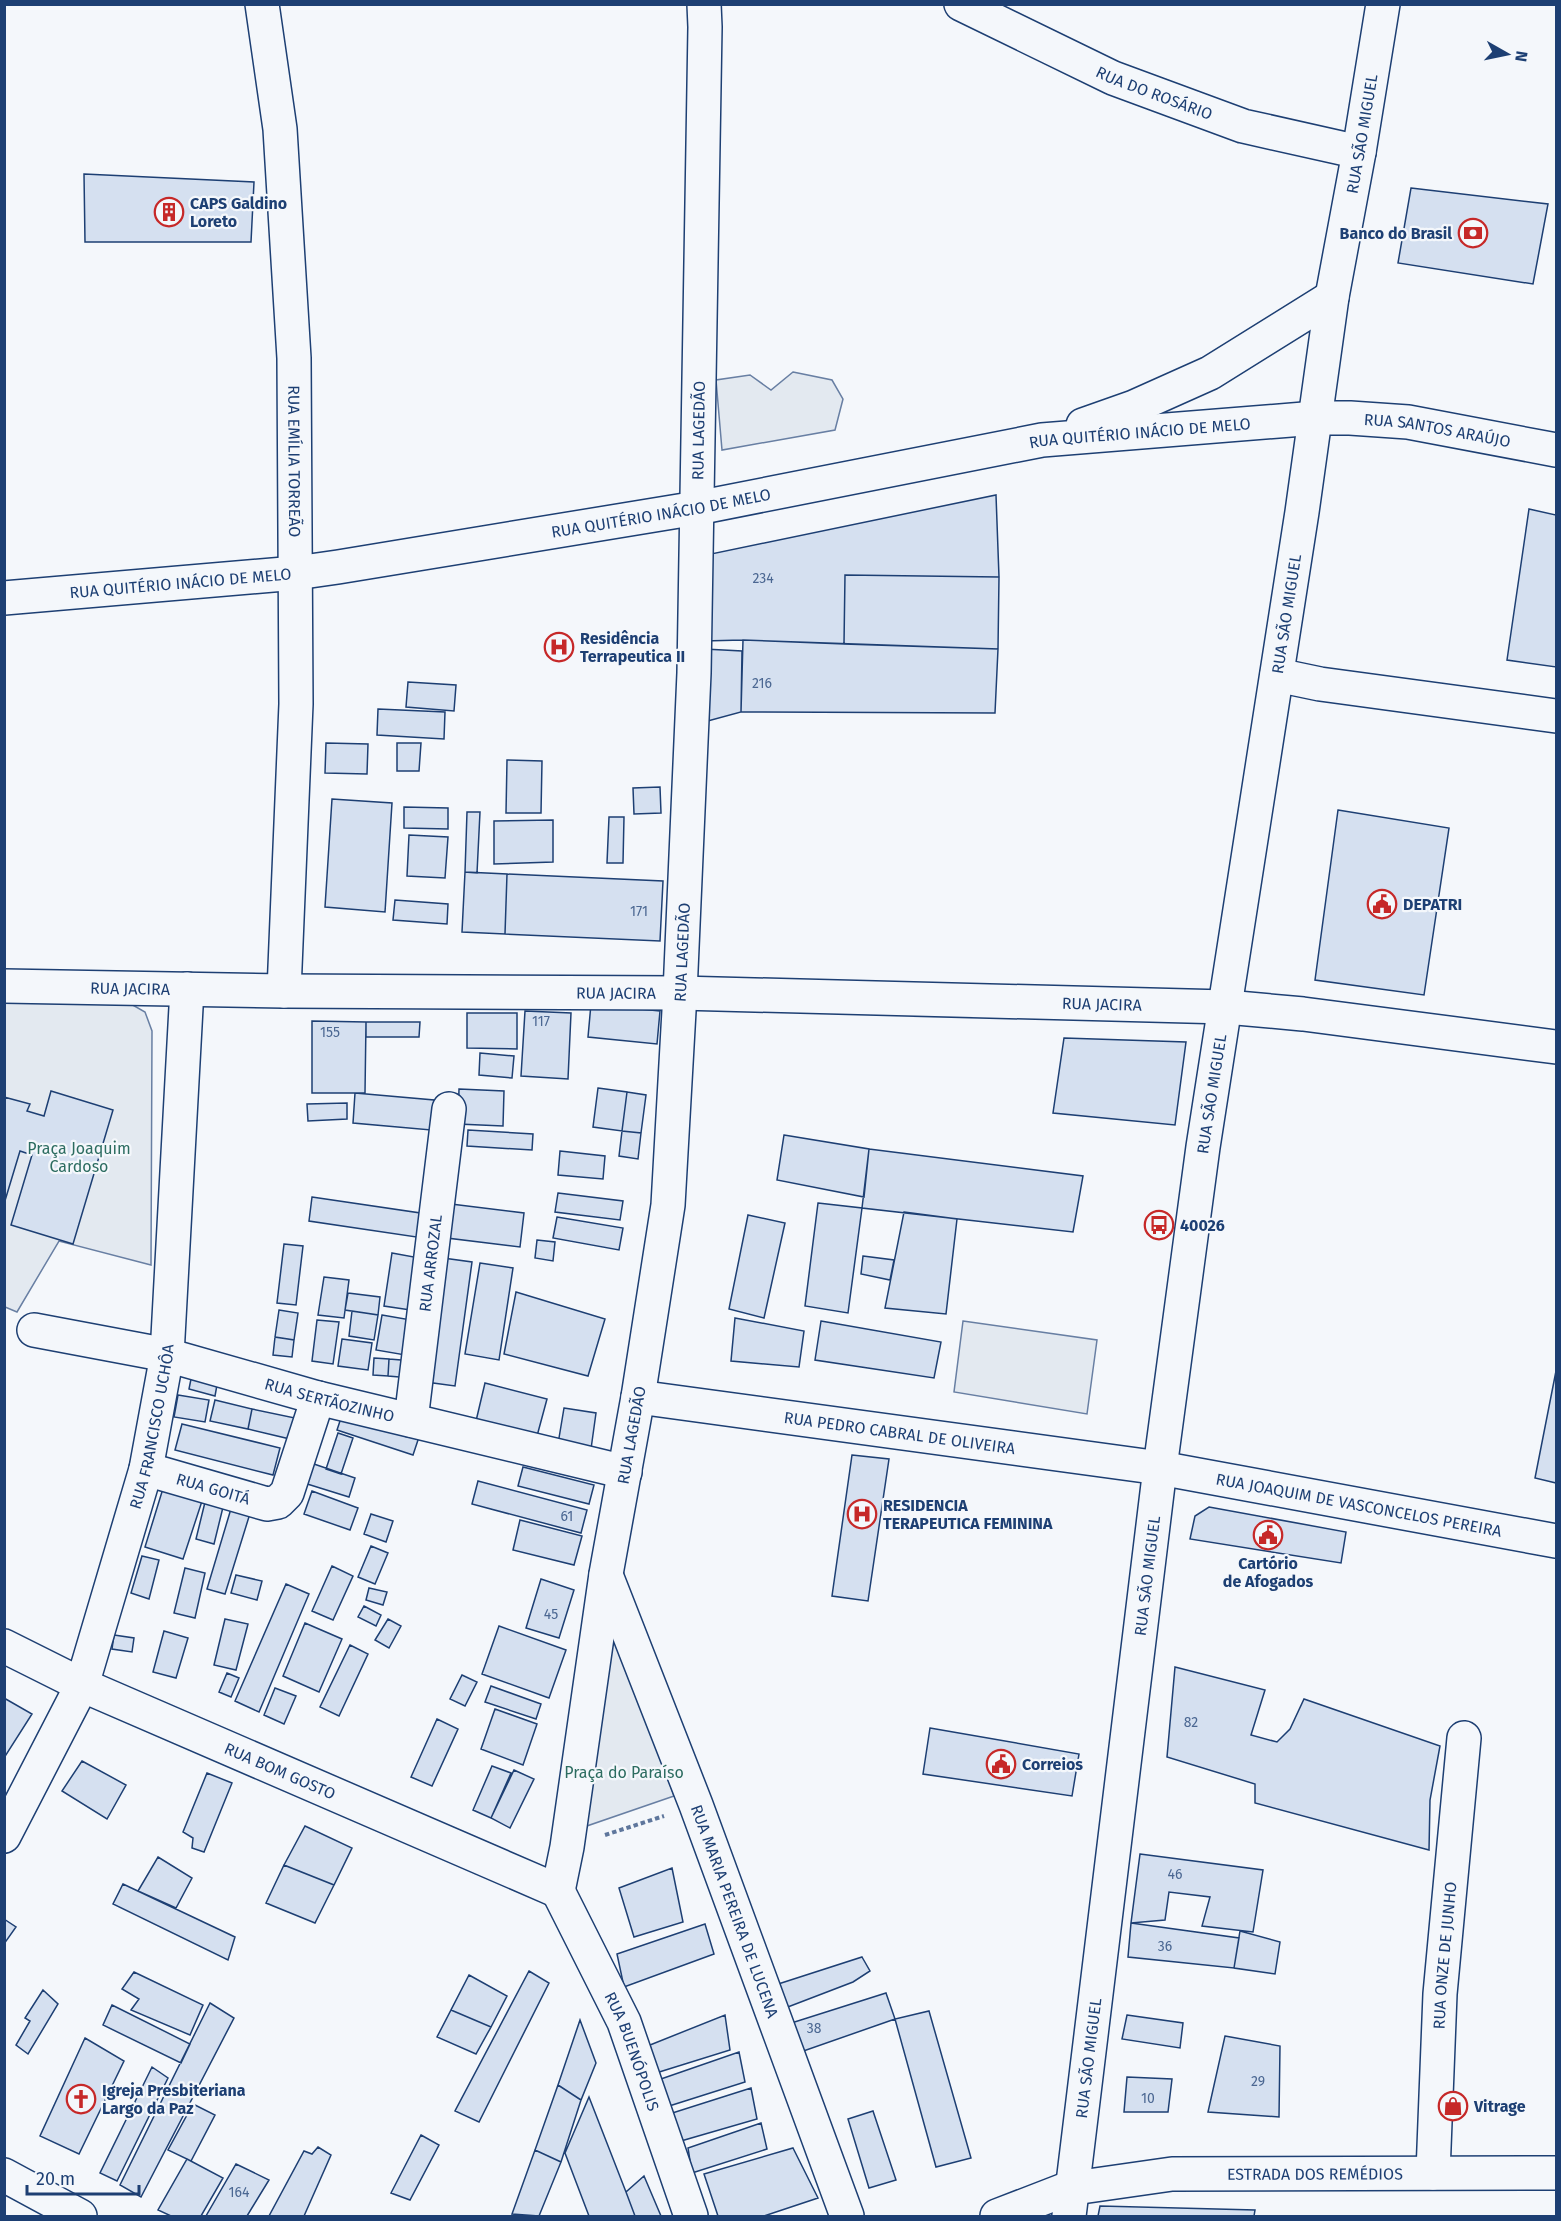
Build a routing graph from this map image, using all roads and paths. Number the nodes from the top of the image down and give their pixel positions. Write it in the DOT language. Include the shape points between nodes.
graph roads {
  1 [pos="262,4"];
  2 [pos="704,4"];
  3 [pos="961,4"];
  4 [pos="1383,4"];
  5 [pos="1359,152"];
  6 [pos="1332,297"];
  7 [pos="1316,418"];
  8 [pos="1042,440"];
  9 [pos="1557,450"];
  10 [pos="697,508"];
  11 [pos="296,573"];
  12 [pos="4,598"];
  13 [pos="1277,675"];
  14 [pos="1557,716"];
  15 [pos="4,986"];
  16 [pos="187,989"];
  17 [pos="284,991"];
  18 [pos="680,993"];
  19 [pos="1226,1007"];
  20 [pos="1557,1047"];
  21 [pos="449,1109"];
  22 [pos="34,1330"];
  23 [pos="167,1355"];
  24 [pos="638,1397"];
  25 [pos="318,1398"];
  26 [pos="411,1420"];
  27 [pos="1160,1468"];
  28 [pos="146,1469"];
  29 [pos="625,1472"];
  30 [pos="1557,1541"];
  31 [pos="606,1574"];
  32 [pos="4,1646"];
  33 [pos="82,1685"];
  34 [pos="1464,1738"];
  35 [pos="696,1805"];
  36 [pos="4,1836"];
  37 [pos="567,1847"];
  38 [pos="558,1891"];
  39 [pos="1433,2173"];
  40 [pos="1557,2173"];
  41 [pos="4,2175"];
  42 [pos="1072,2203"];
  43 [pos="80,2217"];
  44 [pos="691,2217"];
  45 [pos="847,2217"];
  46 [pos="997,2217"];
  1 -- 11 [label="main road, RUA EMÍLIA TORREÃO" via="280,129 294,358"];
  2 -- 10 [label="main road, RUA LAGEDÃO"];
  3 -- 5 [label="main road, RUA DO ROSÁRIO" via="1124,82 1243,126"];
  4 -- 5 [label="main road, RUA SÃO MIGUEL"];
  5 -- 6 [label="main road, RUA SÃO MIGUEL"];
  6 -- 7 [label="main road, RUA SÃO MIGUEL"];
  6 -- 8 [label="main road" via="1210,373 1134,407"];
  7 -- 8 [label="main road, RUA QUITÉRIO INÁCIO DE MELO"];
  7 -- 9 [label="main road, RUA SANTOS ARAÚJO" via="1408,422"];
  7 -- 13 [label="main road, RUA SÃO MIGUEL"];
  8 -- 10 [label="main road, RUA QUITÉRIO INÁCIO DE MELO"];
  10 -- 11 [label="main road, RUA QUITÉRIO INÁCIO DE MELO"];
  10 -- 18 [label="main road, RUA LAGEDÃO"];
  11 -- 12 [label="main road, RUA QUITÉRIO INÁCIO DE MELO"];
  11 -- 17 [label="main road, RUA EMÍLIA TORREÃO" via="296,704"];
  13 -- 14 [label="main road"];
  13 -- 19 [label="main road, RUA SÃO MIGUEL"];
  15 -- 16 [label="main road, RUA JACIRA"];
  16 -- 17 [label="main road, RUA JACIRA"];
  16 -- 23 [label="main road, RUA FRANCISCO UCHÔA"];
  17 -- 18 [label="main road, RUA JACIRA"];
  18 -- 19 [label="main road, RUA JACIRA"];
  18 -- 24 [label="main road, RUA LAGEDÃO" via="668,1205"];
  19 -- 20 [label="main road, RUA JACIRA"];
  19 -- 27 [label="main road, RUA SÃO MIGUEL"];
  21 -- 26 [label="main road, RUA ARROZAL"];
  22 -- 23 [label="main road, RUA SERTÃOZINHO"];
  23 -- 25 [label="main road, RUA SERTÃOZINHO"];
  23 -- 28 [label="main road, RUA FRANCISCO UCHÔA"];
  24 -- 27 [label="main road, RUA PEDRO CABRAL DE OLIVEIRA"];
  24 -- 29 [label="main road, RUA LAGEDÃO"];
  25 -- 26 [label="main road, RUA SERTÃOZINHO"];
  25 -- 28 [label="main road, RUA GOITÁ" via="287,1493 278,1502 267,1504"];
  26 -- 29 [label="main road, RUA SERTÃOZINHO"];
  27 -- 30 [label="main road, RUA JOAQUIM DE VASCONCELOS PEREIRA"];
  27 -- 42 [label="main road, RUA SÃO MIGUEL"];
  28 -- 33 [label="main road, RUA FRANCISCO UCHÔA"];
  29 -- 31 [label="main road, RUA LAGEDÃO"];
  31 -- 35 [label="main road, RUA MARIA PEREIRA DE LUCENA"];
  31 -- 37 [label="main road, RUA LAGEDÃO"];
  32 -- 33 [label="main road, RUA BOM GOSTO"];
  33 -- 36 [label="main road, RUA FRANCISCO UCHÔA"];
  33 -- 38 [label="main road, RUA BOM GOSTO"];
  34 -- 39 [label="main road, RUA ONZE DE JUNHO" via="1440,1994"];
  35 -- 37 [label="path"];
  35 -- 45 [label="main road, RUA MARIA PEREIRA DE LUCENA"];
  37 -- 38 [label="main road, RUA LAGEDÃO"];
  38 -- 44 [label="main road, RUA BUENÓPOLIS" via="624,2022"];
  39 -- 40 [label="main road, ESTRADA DOS REMÉDIOS"];
  39 -- 42 [label="main road, ESTRADA DOS REMÉDIOS" via="1172,2174"];
  41 -- 43 [label="main road"];
  42 -- 46 [label="main road, ESTRADA DOS REMÉDIOS" via="1066,2189"];
}
